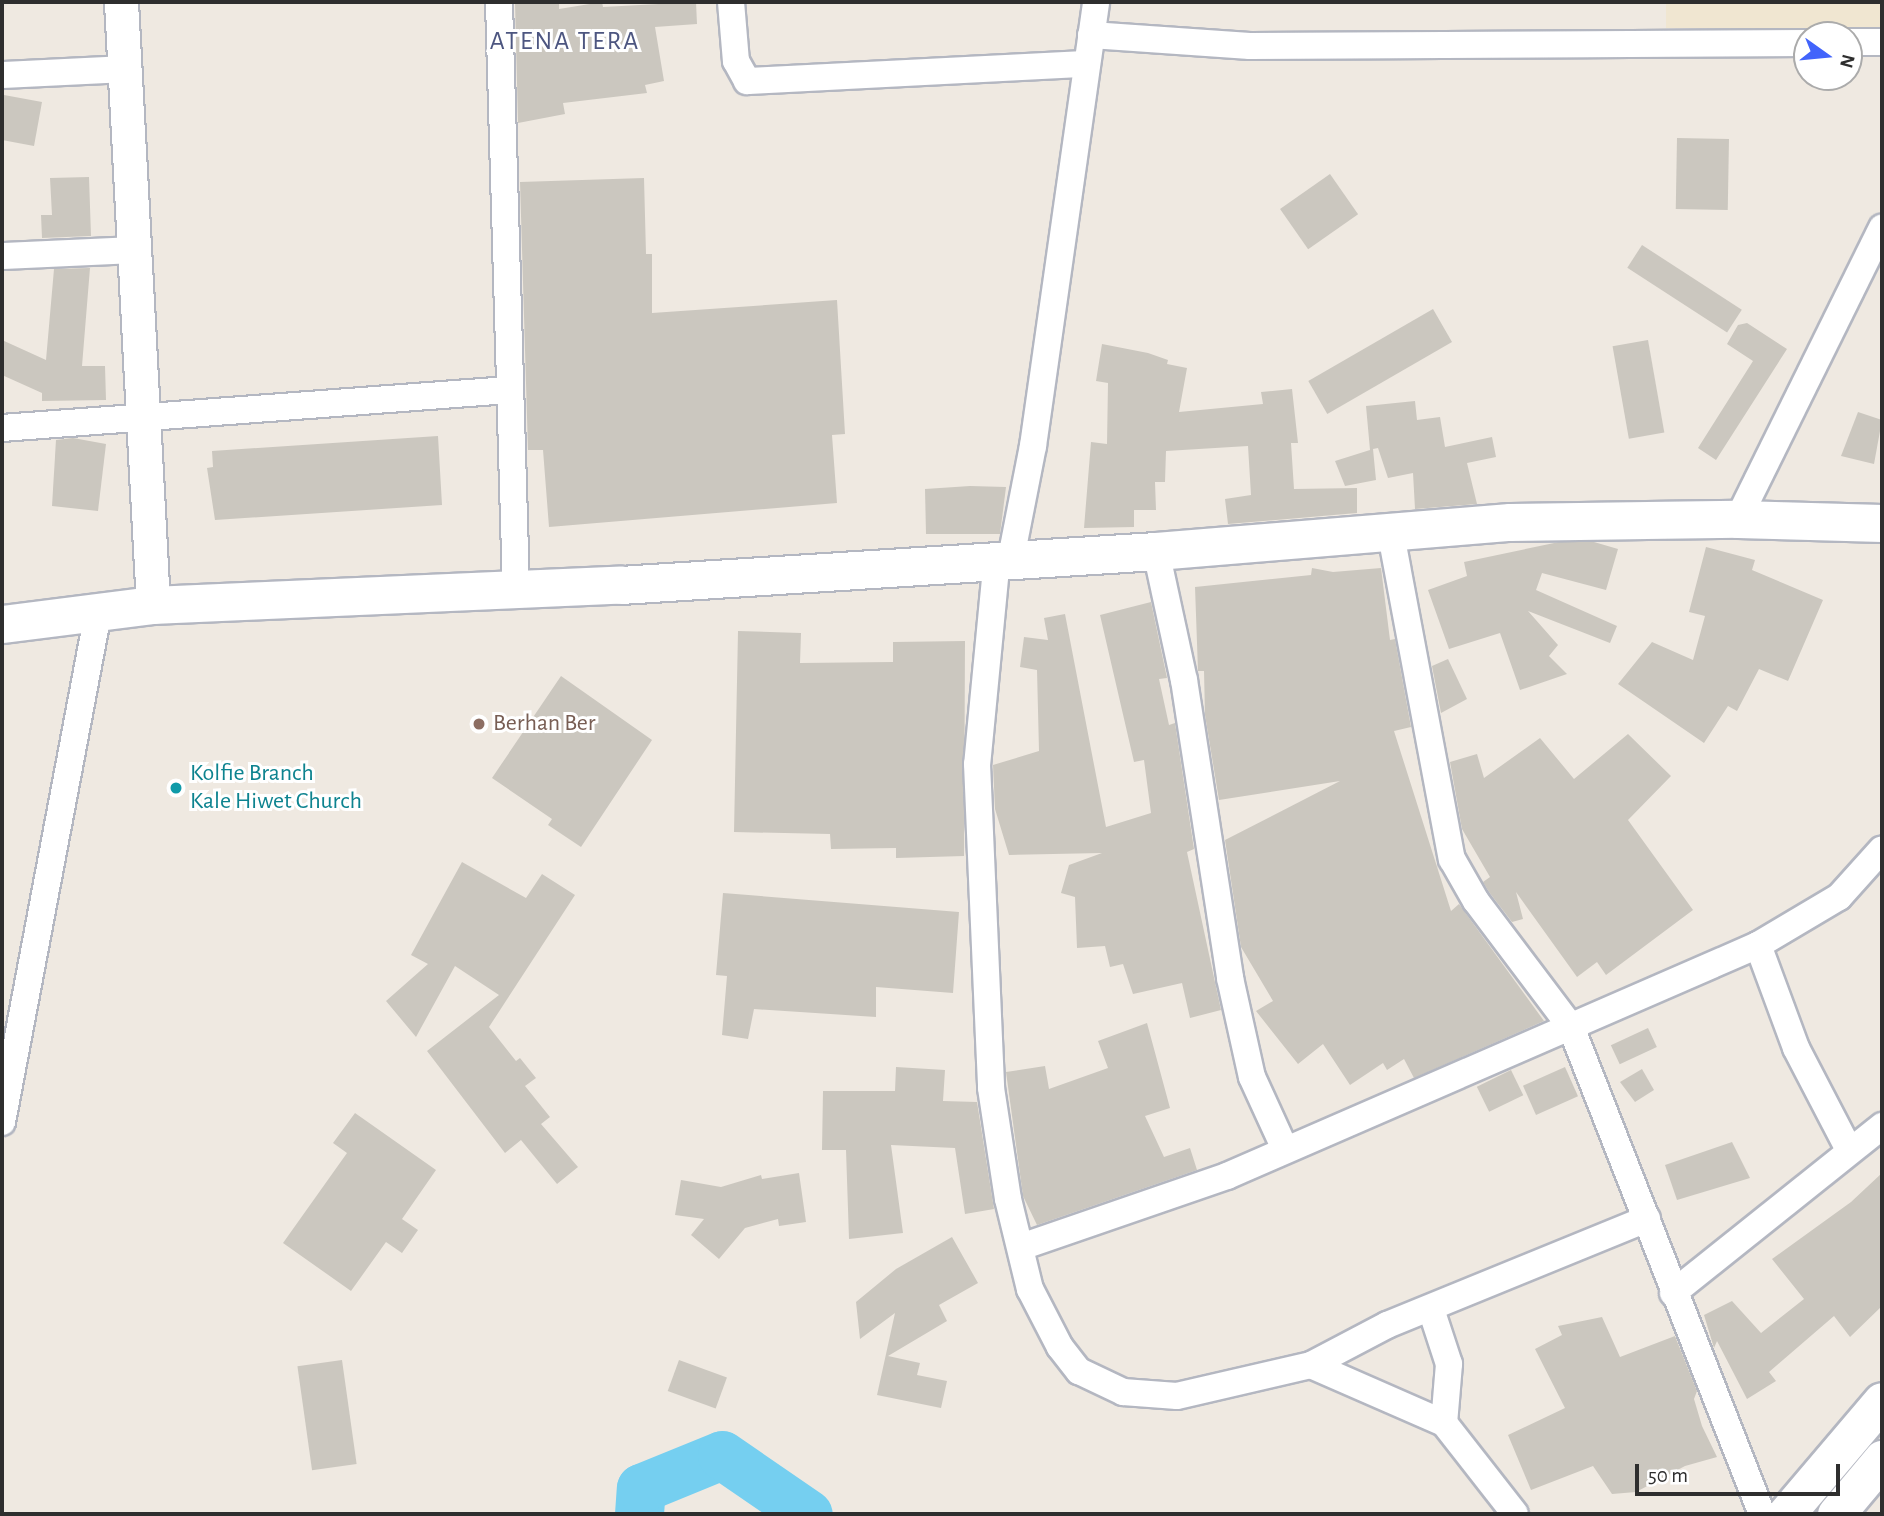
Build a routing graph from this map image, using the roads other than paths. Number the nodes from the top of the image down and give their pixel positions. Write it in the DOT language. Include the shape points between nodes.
graph roads {
  1 [pos="121,2"];
  2 [pos="499,2"];
  3 [pos="732,2"];
  4 [pos="1096,2"];
  5 [pos="1091,35"];
  6 [pos="1863,42"];
  7 [pos="1882,42"];
  8 [pos="1793,43"];
  9 [pos="1087,64"];
  10 [pos="124,69"];
  11 [pos="2,75"];
  12 [pos="1882,228"];
  13 [pos="133,250"];
  14 [pos="2,256"];
  15 [pos="508,390"];
  16 [pos="142,419"];
  17 [pos="2,428"];
  18 [pos="1738,519"];
  19 [pos="1882,523"];
  20 [pos="1390,529"];
  21 [pos="1156,551"];
  22 [pos="1004,558"];
  23 [pos="516,588"];
  24 [pos="153,605"];
  25 [pos="98,613"];
  26 [pos="2,624"];
  27 [pos="1882,849"];
  28 [pos="1758,945"];
  29 [pos="1571,1027"];
  30 [pos="2,1122"];
  31 [pos="1882,1126"];
  32 [pos="1284,1149"];
  33 [pos="1849,1150"];
  34 [pos="1647,1219"];
  35 [pos="1021,1247"];
  36 [pos="1673,1293"];
  37 [pos="1431,1309"];
  38 [pos="1311,1365"];
  39 [pos="1882,1401"];
  40 [pos="1444,1423"];
  41 [pos="1882,1459"];
  42 [pos="1515,1514"];
  43 [pos="1762,1514"];
  44 [pos="1786,1514"];
  45 [pos="1836,1514"];
  1 -- 10 [label="street"];
  2 -- 15 [label="street"];
  3 -- 9 [label="street" via="736,61 747,81"];
  4 -- 5 [label="street"];
  5 -- 8 [label="street" via="1263,46"];
  5 -- 9 [label="street"];
  6 -- 7 [label="street"];
  9 -- 22 [label="street" via="1033,446"];
  10 -- 11 [label="street"];
  10 -- 13 [label="street"];
  12 -- 18 [label="street"];
  13 -- 14 [label="street"];
  13 -- 16 [label="street"];
  15 -- 16 [label="street"];
  15 -- 23 [label="street"];
  16 -- 17 [label="street"];
  16 -- 24 [label="street"];
  18 -- 19 [label="main road"];
  18 -- 20 [label="main road"];
  20 -- 21 [label="main road"];
  20 -- 29 [label="street" via="1452,859 1476,901"];
  21 -- 22 [label="main road"];
  21 -- 32 [label="street" via="1184,680 1230,978 1252,1077"];
  22 -- 23 [label="main road"];
  22 -- 35 [label="street" via="977,764 979,857 990,1088"];
  23 -- 24 [label="main road"];
  24 -- 25 [label="main road"];
  25 -- 26 [label="main road"];
  25 -- 30 [label="street"];
  27 -- 28 [label="street" via="1839,897"];
  28 -- 29 [label="street"];
  28 -- 33 [label="street" via="1796,1048"];
  29 -- 32 [label="street"];
  29 -- 34 [label="street"];
  31 -- 33 [label="street"];
  32 -- 35 [label="street" via="1171,1198"];
  33 -- 36 [label="street"];
  34 -- 36 [label="street"];
  34 -- 37 [label="street"];
  35 -- 38 [label="street" via="1030,1289 1060,1348 1079,1371 1105,1386 1177,1396"];
  36 -- 43 [label="street"];
  37 -- 38 [label="street" via="1387,1325"];
  37 -- 40 [label="street" via="1448,1364"];
  38 -- 40 [label="street"];
  39 -- 44 [label="main road"];
  40 -- 42 [label="street"];
  41 -- 45 [label="main road"];
}
